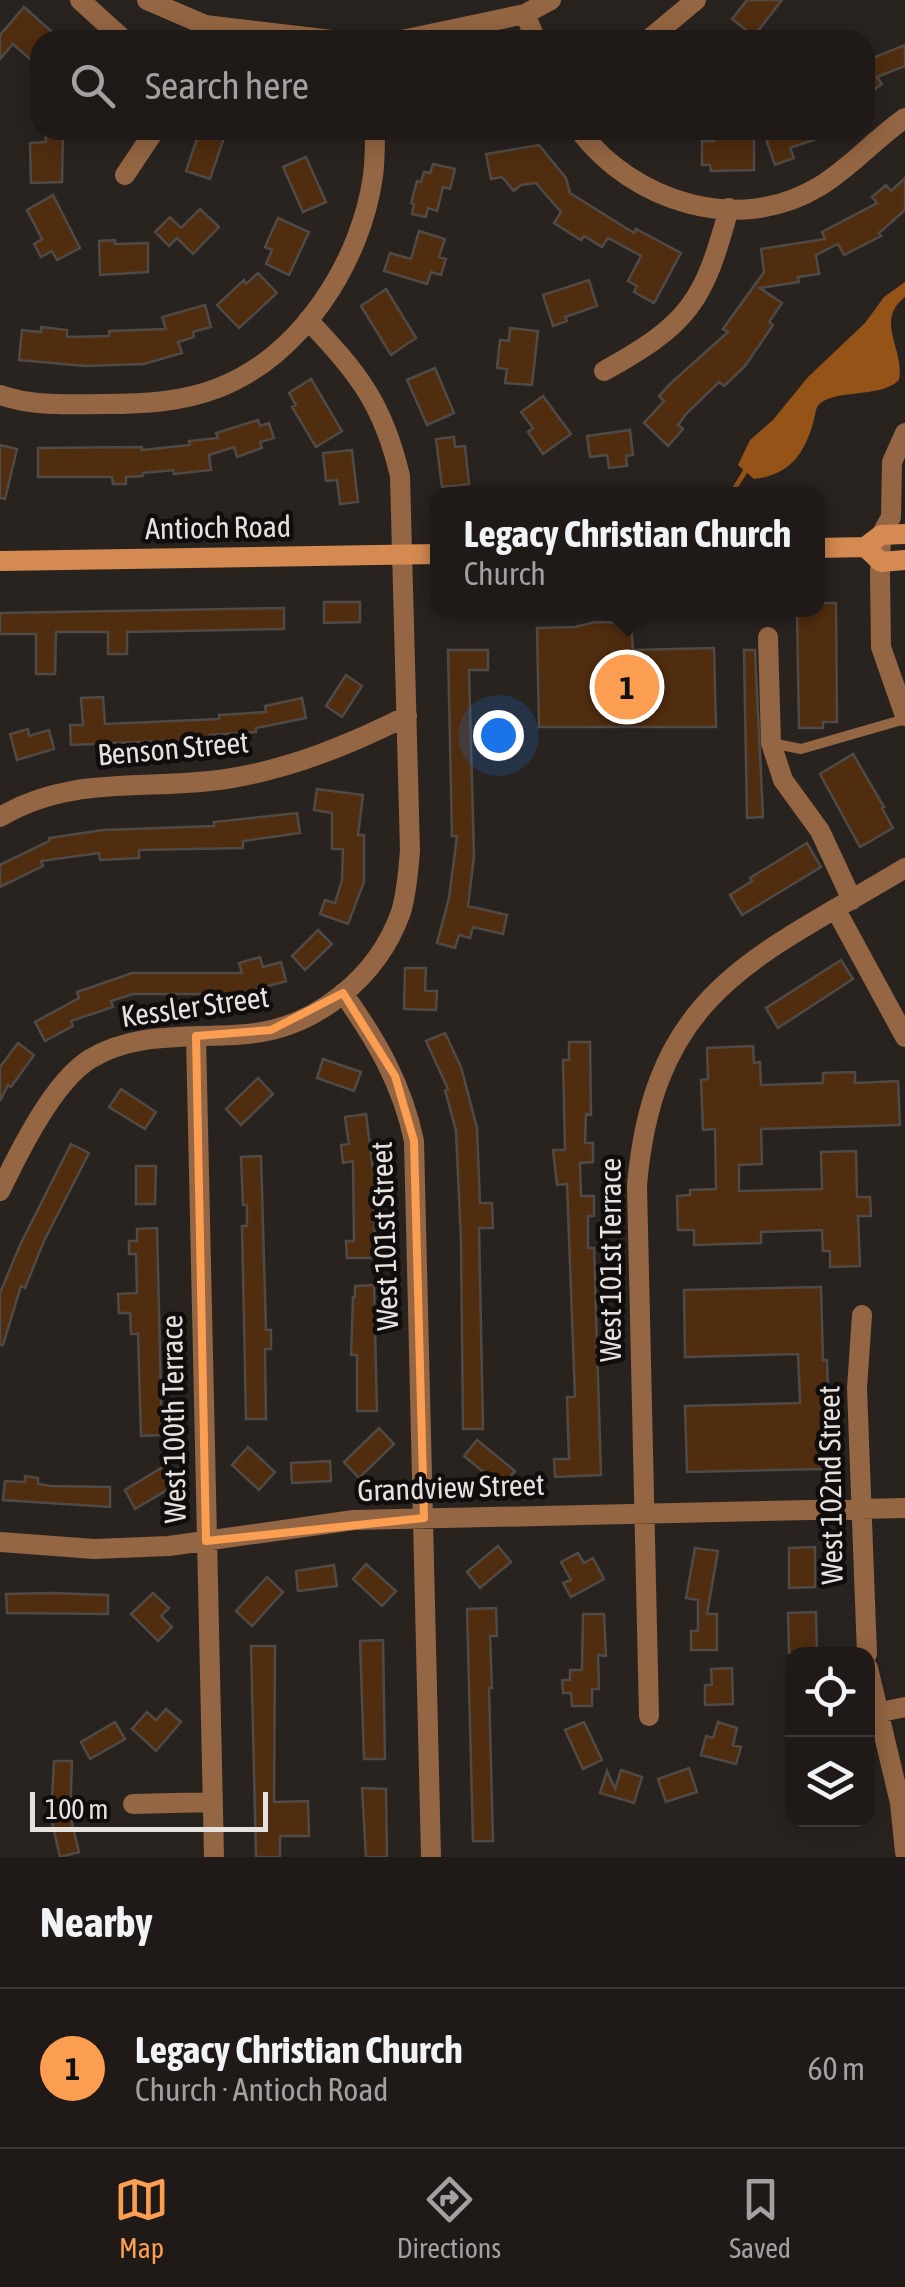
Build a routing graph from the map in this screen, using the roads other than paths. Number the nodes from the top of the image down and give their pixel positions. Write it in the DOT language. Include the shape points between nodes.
graph roads {
  1 [pos="80,0"];
  2 [pos="147,0"];
  3 [pos="551,0"];
  4 [pos="696,0"];
  5 [pos="525,14"];
  6 [pos="109,30"];
  7 [pos="198,30"];
  8 [pos="449,30"];
  9 [pos="532,30"];
  10 [pos="660,30"];
  11 [pos="905,118"];
  12 [pos="148,140"];
  13 [pos="375,140"];
  14 [pos="588,140"];
  15 [pos="125,175"];
  16 [pos="729,208"];
  17 [pos="308,320"];
  18 [pos="604,372"];
  19 [pos="0,395"];
  20 [pos="905,432"];
  21 [pos="888,537"];
  22 [pos="825,547"];
  23 [pos="430,554"];
  24 [pos="404,555"];
  25 [pos="905,560"];
  26 [pos="0,562"];
  27 [pos="768,637"];
  28 [pos="904,706"];
  29 [pos="407,716"];
  30 [pos="771,743"];
  31 [pos="0,816"];
  32 [pos="905,868"];
  33 [pos="844,905"];
  34 [pos="343,993"];
  35 [pos="196,1036"];
  36 [pos="905,1037"];
  37 [pos="0,1191"];
  38 [pos="862,1316"];
  39 [pos="905,1508"];
  40 [pos="861,1509"];
  41 [pos="645,1513"];
  42 [pos="424,1518"];
  43 [pos="206,1541"];
  44 [pos="0,1542"];
  45 [pos="866,1647"];
  46 [pos="875,1707"];
  47 [pos="905,1707"];
  48 [pos="876,1713"];
  49 [pos="650,1716"];
  50 [pos="212,1802"];
  51 [pos="134,1804"];
  52 [pos="905,1852"];
  53 [pos="214,1857"];
  54 [pos="431,1857"];
  1 -- 6 [label="street"];
  2 -- 7 [label="street"];
  3 -- 5 [label="street"];
  4 -- 10 [label="street"];
  5 -- 8 [label="street"];
  5 -- 9 [label="street"];
  11 -- 16 [label="street" via="808,192"];
  12 -- 15 [label="street"];
  13 -- 17 [label="street" via="363,216"];
  14 -- 16 [label="street" via="609,164 662,196"];
  16 -- 18 [label="street" via="715,258 690,306 668,332"];
  17 -- 19 [label="street" via="250,372 180,399 54,404"];
  17 -- 24 [label="street" via="343,357 392,441"];
  20 -- 21 [label="street" via="892,462"];
  21 -- 22 [label="main road"];
  21 -- 25 [label="main road"];
  21 -- 28 [label="street" via="881,646"];
  23 -- 24 [label="main road, Antioch Road"];
  24 -- 26 [label="main road, Antioch Road"];
  24 -- 29 [label="street"];
  27 -- 30 [label="street"];
  28 -- 30 [label="lane" via="801,749"];
  29 -- 31 [label="street, Benson Street" via="328,753 276,768 59,791"];
  29 -- 34 [label="street" via="410,851 404,898 378,955"];
  30 -- 33 [label="street" via="784,780 820,831"];
  32 -- 33 [label="street, West 101st Terrace"];
  33 -- 36 [label="street"];
  33 -- 41 [label="street, West 101st Terrace" via="733,974 703,1004 679,1037 649,1105 637,1185"];
  34 -- 35 [label="street, Kessler Street" via="316,1013 272,1030"];
  34 -- 42 [label="street, West 101st Street" via="395,1076 414,1141"];
  35 -- 37 [label="street, Kessler Street" via="141,1040 88,1060 61,1087"];
  35 -- 43 [label="street, West 100th Terrace"];
  38 -- 40 [label="street, West 102nd Street"];
  39 -- 40 [label="street, Grandview Street"];
  40 -- 41 [label="street, Grandview Street"];
  40 -- 45 [label="street, West 102nd Street"];
  41 -- 42 [label="street, Grandview Street"];
  41 -- 49 [label="street, West 101st Terrace"];
  42 -- 43 [label="street, Grandview Street" via="354,1520"];
  42 -- 54 [label="street, West 101st Street"];
  43 -- 44 [label="street, Grandview Street" via="94,1549"];
  43 -- 50 [label="street, West 100th Terrace"];
  46 -- 48 [label="street"];
  47 -- 48 [label="street"];
  48 -- 52 [label="street" via="900,1803"];
  50 -- 51 [label="street"];
  50 -- 53 [label="street, West 100th Terrace"];
}
